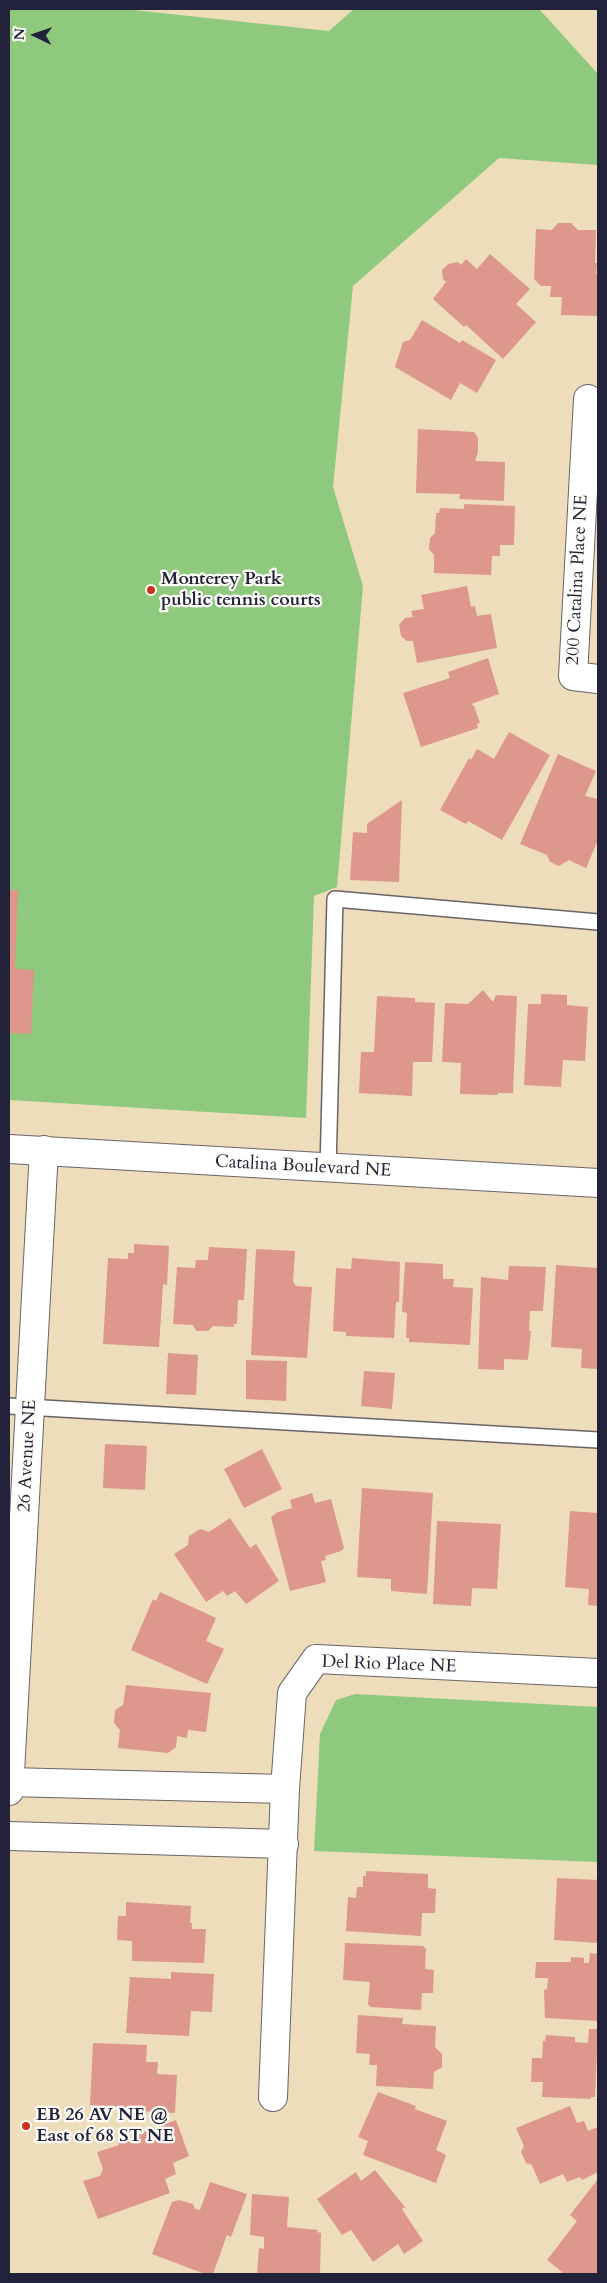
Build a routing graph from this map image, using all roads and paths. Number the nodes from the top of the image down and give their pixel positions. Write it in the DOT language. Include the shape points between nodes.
graph roads {
  1 [pos="588,399"];
  2 [pos="598,679"];
  3 [pos="598,922"];
  4 [pos="9,1149"];
  5 [pos="44,1150"];
  6 [pos="328,1169"];
  7 [pos="598,1183"];
  8 [pos="20,1407"];
  9 [pos="598,1440"];
  10 [pos="598,1673"];
  11 [pos="9,1782"];
  12 [pos="285,1789"];
  13 [pos="9,1791"];
  14 [pos="9,1836"];
  15 [pos="284,1844"];
  16 [pos="273,2097"];
  1 -- 2 [label="street, 200 Catalina Place NE" via="573,676"];
  3 -- 6 [label="lane" via="335,899"];
  4 -- 5 [label="street, Catalina Boulevard NE"];
  5 -- 6 [label="street, Catalina Boulevard NE"];
  5 -- 8 [label="street, 26 Avenue NE"];
  6 -- 7 [label="street, Catalina Boulevard NE"];
  8 -- 9 [label="lane"];
  8 -- 11 [label="street, 26 Avenue NE"];
  10 -- 12 [label="street, Del Rio Place NE" via="316,1660 292,1693"];
  11 -- 12 [label="street"];
  11 -- 13 [label="street, 26 Avenue NE"];
  12 -- 15 [label="street, Del Rio Place NE"];
  14 -- 15 [label="street"];
  15 -- 16 [label="street, Del Rio Place NE"];
}
